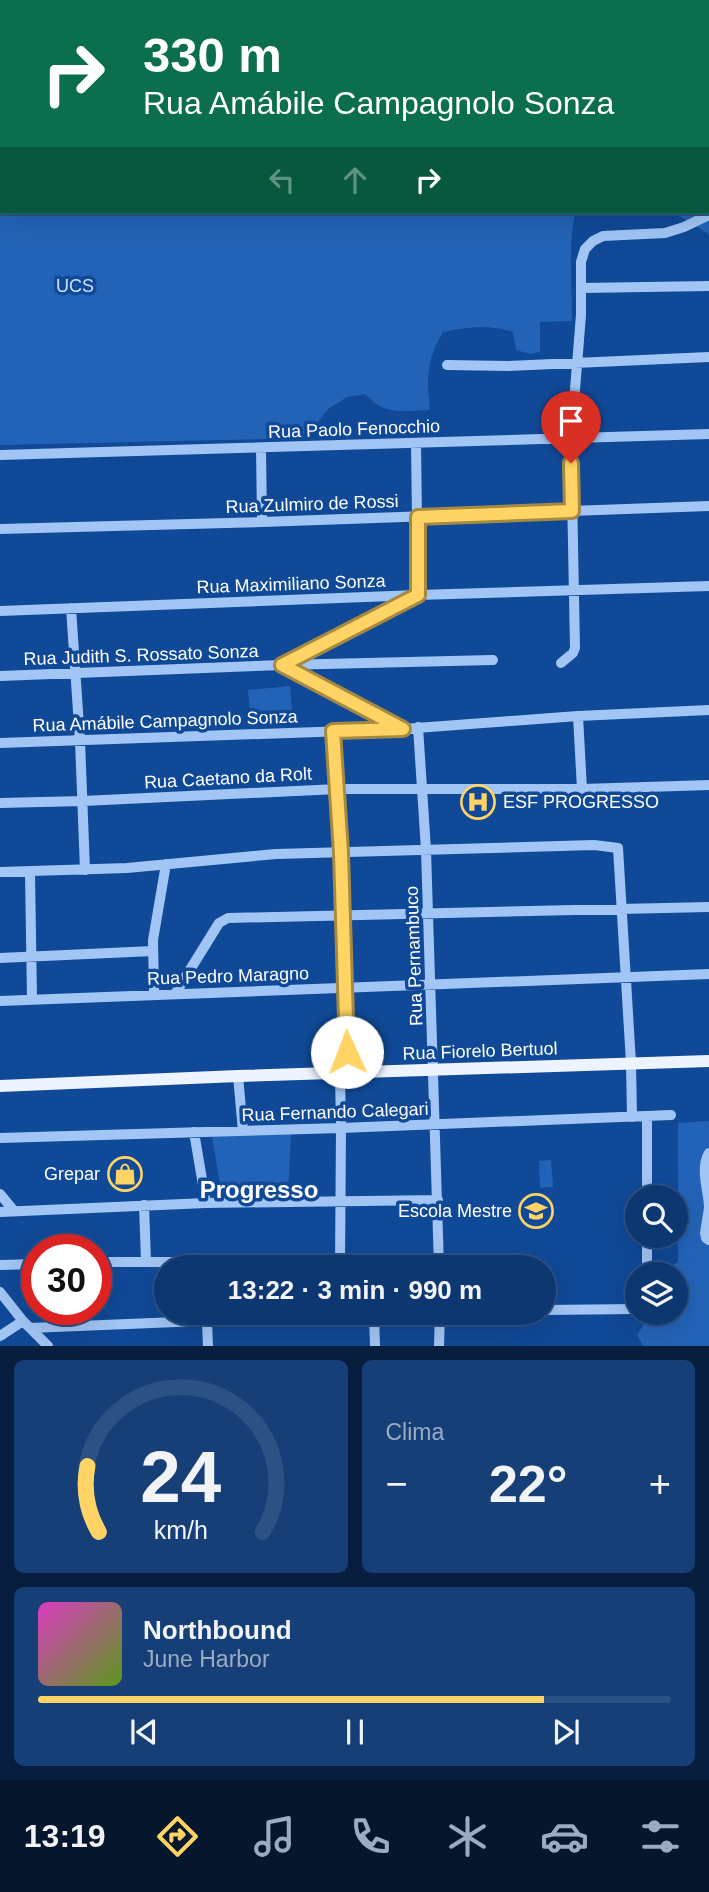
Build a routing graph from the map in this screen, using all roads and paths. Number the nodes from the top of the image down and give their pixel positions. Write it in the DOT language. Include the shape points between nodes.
graph roads {
  1 [pos="709,215"];
  2 [pos="709,286"];
  3 [pos="581,288"];
  4 [pos="709,357"];
  5 [pos="576,363"];
  6 [pos="447,365"];
  7 [pos="709,434"];
  8 [pos="571,439"];
  9 [pos="416,443"];
  10 [pos="261,448"];
  11 [pos="0,455"];
  12 [pos="709,506"];
  13 [pos="572,511"];
  14 [pos="418,517"];
  15 [pos="262,522"];
  16 [pos="0,529"];
  17 [pos="709,586"];
  18 [pos="574,590"];
  19 [pos="418,595"];
  20 [pos="71,608"];
  21 [pos="0,611"];
  22 [pos="493,660"];
  23 [pos="561,663"];
  24 [pos="282,665"];
  25 [pos="76,674"];
  26 [pos="0,676"];
  27 [pos="709,710"];
  28 [pos="578,716"];
  29 [pos="418,727"];
  30 [pos="403,729"];
  31 [pos="333,731"];
  32 [pos="80,741"];
  33 [pos="0,743"];
  34 [pos="709,785"];
  35 [pos="423,788"];
  36 [pos="338,789"];
  37 [pos="582,789"];
  38 [pos="83,801"];
  39 [pos="0,803"];
  40 [pos="426,850"];
  41 [pos="341,853"];
  42 [pos="166,864"];
  43 [pos="85,870"];
  44 [pos="0,872"];
  45 [pos="30,872"];
  46 [pos="709,907"];
  47 [pos="621,909"];
  48 [pos="428,913"];
  49 [pos="342,916"];
  50 [pos="153,951"];
  51 [pos="30,957"];
  52 [pos="0,958"];
  53 [pos="709,974"];
  54 [pos="625,977"];
  55 [pos="431,985"];
  56 [pos="344,988"];
  57 [pos="154,994"];
  58 [pos="175,994"];
  59 [pos="32,999"];
  60 [pos="0,1001"];
  61 [pos="709,1061"];
  62 [pos="631,1063"];
  63 [pos="433,1070"];
  64 [pos="344,1073"];
  65 [pos="238,1076"];
  66 [pos="0,1086"];
  67 [pos="671,1115"];
  68 [pos="648,1116"];
  69 [pos="632,1117"];
  70 [pos="436,1125"];
  71 [pos="341,1128"];
  72 [pos="243,1131"];
  73 [pos="194,1132"];
  74 [pos="0,1139"];
  75 [pos="709,1153"];
  76 [pos="647,1185"];
  77 [pos="0,1194"];
  78 [pos="438,1200"];
  79 [pos="340,1201"];
  80 [pos="206,1203"];
  81 [pos="144,1205"];
  82 [pos="709,1207"];
  83 [pos="14,1211"];
  84 [pos="0,1212"];
  85 [pos="709,1240"];
  86 [pos="340,1255"];
  87 [pos="439,1255"];
  88 [pos="146,1261"];
  89 [pos="154,1261"];
  90 [pos="112,1262"];
  91 [pos="21,1264"];
  92 [pos="0,1265"];
  93 [pos="0,1292"];
  94 [pos="625,1309"];
  95 [pos="556,1310"];
  96 [pos="21,1318"];
  97 [pos="112,1323"];
  98 [pos="154,1323"];
  99 [pos="24,1325"];
  100 [pos="27,1325"];
  101 [pos="207,1325"];
  102 [pos="374,1325"];
  103 [pos="440,1325"];
  104 [pos="0,1336"];
  105 [pos="48,1346"];
  106 [pos="208,1346"];
  107 [pos="374,1346"];
  108 [pos="439,1346"];
  1 -- 3 [label="street" via="665,233 603,236 593,241 581,262"];
  2 -- 3 [label="street"];
  3 -- 5 [label="street"];
  4 -- 5 [label="street"];
  5 -- 6 [label="street"];
  5 -- 8 [label="street"];
  7 -- 8 [label="street, Rua Paolo Fenocchio"];
  8 -- 9 [label="street, Rua Paolo Fenocchio"];
  8 -- 13 [label="street"];
  9 -- 10 [label="street, Rua Paolo Fenocchio"];
  9 -- 14 [label="street"];
  10 -- 11 [label="street, Rua Paolo Fenocchio"];
  10 -- 15 [label="street"];
  12 -- 13 [label="street, Rua Zulmiro de Rossi"];
  13 -- 14 [label="street, Rua Zulmiro de Rossi"];
  13 -- 18 [label="street"];
  14 -- 15 [label="street, Rua Zulmiro de Rossi"];
  14 -- 19 [label="street"];
  15 -- 16 [label="street, Rua Zulmiro de Rossi"];
  17 -- 18 [label="street, Rua Maximiliano Sonza"];
  18 -- 19 [label="street, Rua Maximiliano Sonza"];
  18 -- 23 [label="street" via="575,648"];
  19 -- 20 [label="street, Rua Maximiliano Sonza"];
  19 -- 24 [label="street"];
  20 -- 21 [label="street, Rua Maximiliano Sonza"];
  20 -- 25 [label="street"];
  22 -- 24 [label="street, Rua Judith S. Rossato Sonza"];
  24 -- 25 [label="street, Rua Judith S. Rossato Sonza"];
  24 -- 30 [label="street"];
  25 -- 26 [label="street, Rua Judith S. Rossato Sonza"];
  25 -- 32 [label="street"];
  27 -- 28 [label="street, Rua Amábile Campagnolo Sonza"];
  28 -- 29 [label="street, Rua Amábile Campagnolo Sonza"];
  28 -- 37 [label="street"];
  29 -- 30 [label="street, Rua Amábile Campagnolo Sonza"];
  29 -- 35 [label="street, Rua Pernambuco"];
  30 -- 31 [label="street, Rua Amábile Campagnolo Sonza"];
  31 -- 32 [label="street, Rua Amábile Campagnolo Sonza"];
  31 -- 36 [label="street"];
  32 -- 33 [label="street, Rua Amábile Campagnolo Sonza"];
  32 -- 38 [label="street"];
  34 -- 37 [label="street, Rua Caetano da Rolt"];
  35 -- 36 [label="street, Rua Caetano da Rolt"];
  35 -- 37 [label="street, Rua Caetano da Rolt"];
  35 -- 40 [label="street, Rua Pernambuco"];
  36 -- 38 [label="street, Rua Caetano da Rolt"];
  36 -- 41 [label="street"];
  38 -- 39 [label="street, Rua Caetano da Rolt"];
  38 -- 43 [label="street"];
  40 -- 41 [label="street"];
  40 -- 47 [label="street" via="618,848"];
  40 -- 48 [label="street, Rua Pernambuco"];
  41 -- 42 [label="street"];
  41 -- 49 [label="street"];
  42 -- 43 [label="street"];
  42 -- 50 [label="street"];
  43 -- 45 [label="street"];
  44 -- 45 [label="street"];
  45 -- 51 [label="street"];
  46 -- 47 [label="street"];
  47 -- 48 [label="street"];
  47 -- 54 [label="street"];
  48 -- 49 [label="street"];
  48 -- 55 [label="street, Rua Pernambuco"];
  49 -- 56 [label="street"];
  49 -- 58 [label="street" via="228,918 219,923"];
  50 -- 51 [label="street"];
  50 -- 57 [label="street"];
  51 -- 52 [label="street"];
  51 -- 59 [label="street"];
  53 -- 54 [label="street, Rua Pedro Maragno"];
  54 -- 55 [label="street, Rua Pedro Maragno"];
  54 -- 62 [label="street"];
  55 -- 56 [label="street, Rua Pedro Maragno"];
  55 -- 63 [label="street, Rua Pernambuco"];
  56 -- 58 [label="street, Rua Pedro Maragno"];
  56 -- 64 [label="street"];
  57 -- 58 [label="street, Rua Pedro Maragno"];
  57 -- 59 [label="street, Rua Pedro Maragno"];
  59 -- 60 [label="street, Rua Pedro Maragno"];
  61 -- 62 [label="main road, Rua Fiorelo Bertuol"];
  62 -- 63 [label="main road, Rua Fiorelo Bertuol"];
  62 -- 69 [label="street"];
  63 -- 64 [label="main road, Rua Fiorelo Bertuol"];
  63 -- 70 [label="street, Rua Pernambuco"];
  64 -- 65 [label="main road, Rua Fiorelo Bertuol"];
  64 -- 71 [label="street"];
  65 -- 66 [label="main road, Rua Fiorelo Bertuol"];
  65 -- 72 [label="street"];
  67 -- 68 [label="street, Rua Fernando Calegari"];
  68 -- 69 [label="street, Rua Fernando Calegari"];
  68 -- 76 [label="street"];
  69 -- 70 [label="street, Rua Fernando Calegari"];
  70 -- 71 [label="street, Rua Fernando Calegari"];
  70 -- 78 [label="street, Rua Pernambuco"];
  71 -- 72 [label="street, Rua Fernando Calegari"];
  71 -- 79 [label="street"];
  72 -- 73 [label="street, Rua Fernando Calegari"];
  73 -- 74 [label="street, Rua Fernando Calegari"];
  73 -- 80 [label="street"];
  75 -- 82 [label="street" via="704,1165"];
  77 -- 83 [label="street"];
  78 -- 79 [label="street"];
  78 -- 87 [label="street, Rua Pernambuco"];
  79 -- 80 [label="street"];
  79 -- 86 [label="street"];
  80 -- 81 [label="street"];
  81 -- 83 [label="street"];
  81 -- 88 [label="street"];
  82 -- 85 [label="street" via="705,1233"];
  83 -- 84 [label="street"];
  88 -- 89 [label="street"];
  88 -- 90 [label="street"];
  91 -- 92 [label="street"];
  93 -- 96 [label="street"];
  94 -- 95 [label="street"];
  97 -- 98 [label="street"];
  99 -- 104 [label="street"];
  100 -- 105 [label="street"];
  101 -- 106 [label="street"];
  102 -- 107 [label="street"];
  103 -- 108 [label="street"];
}
